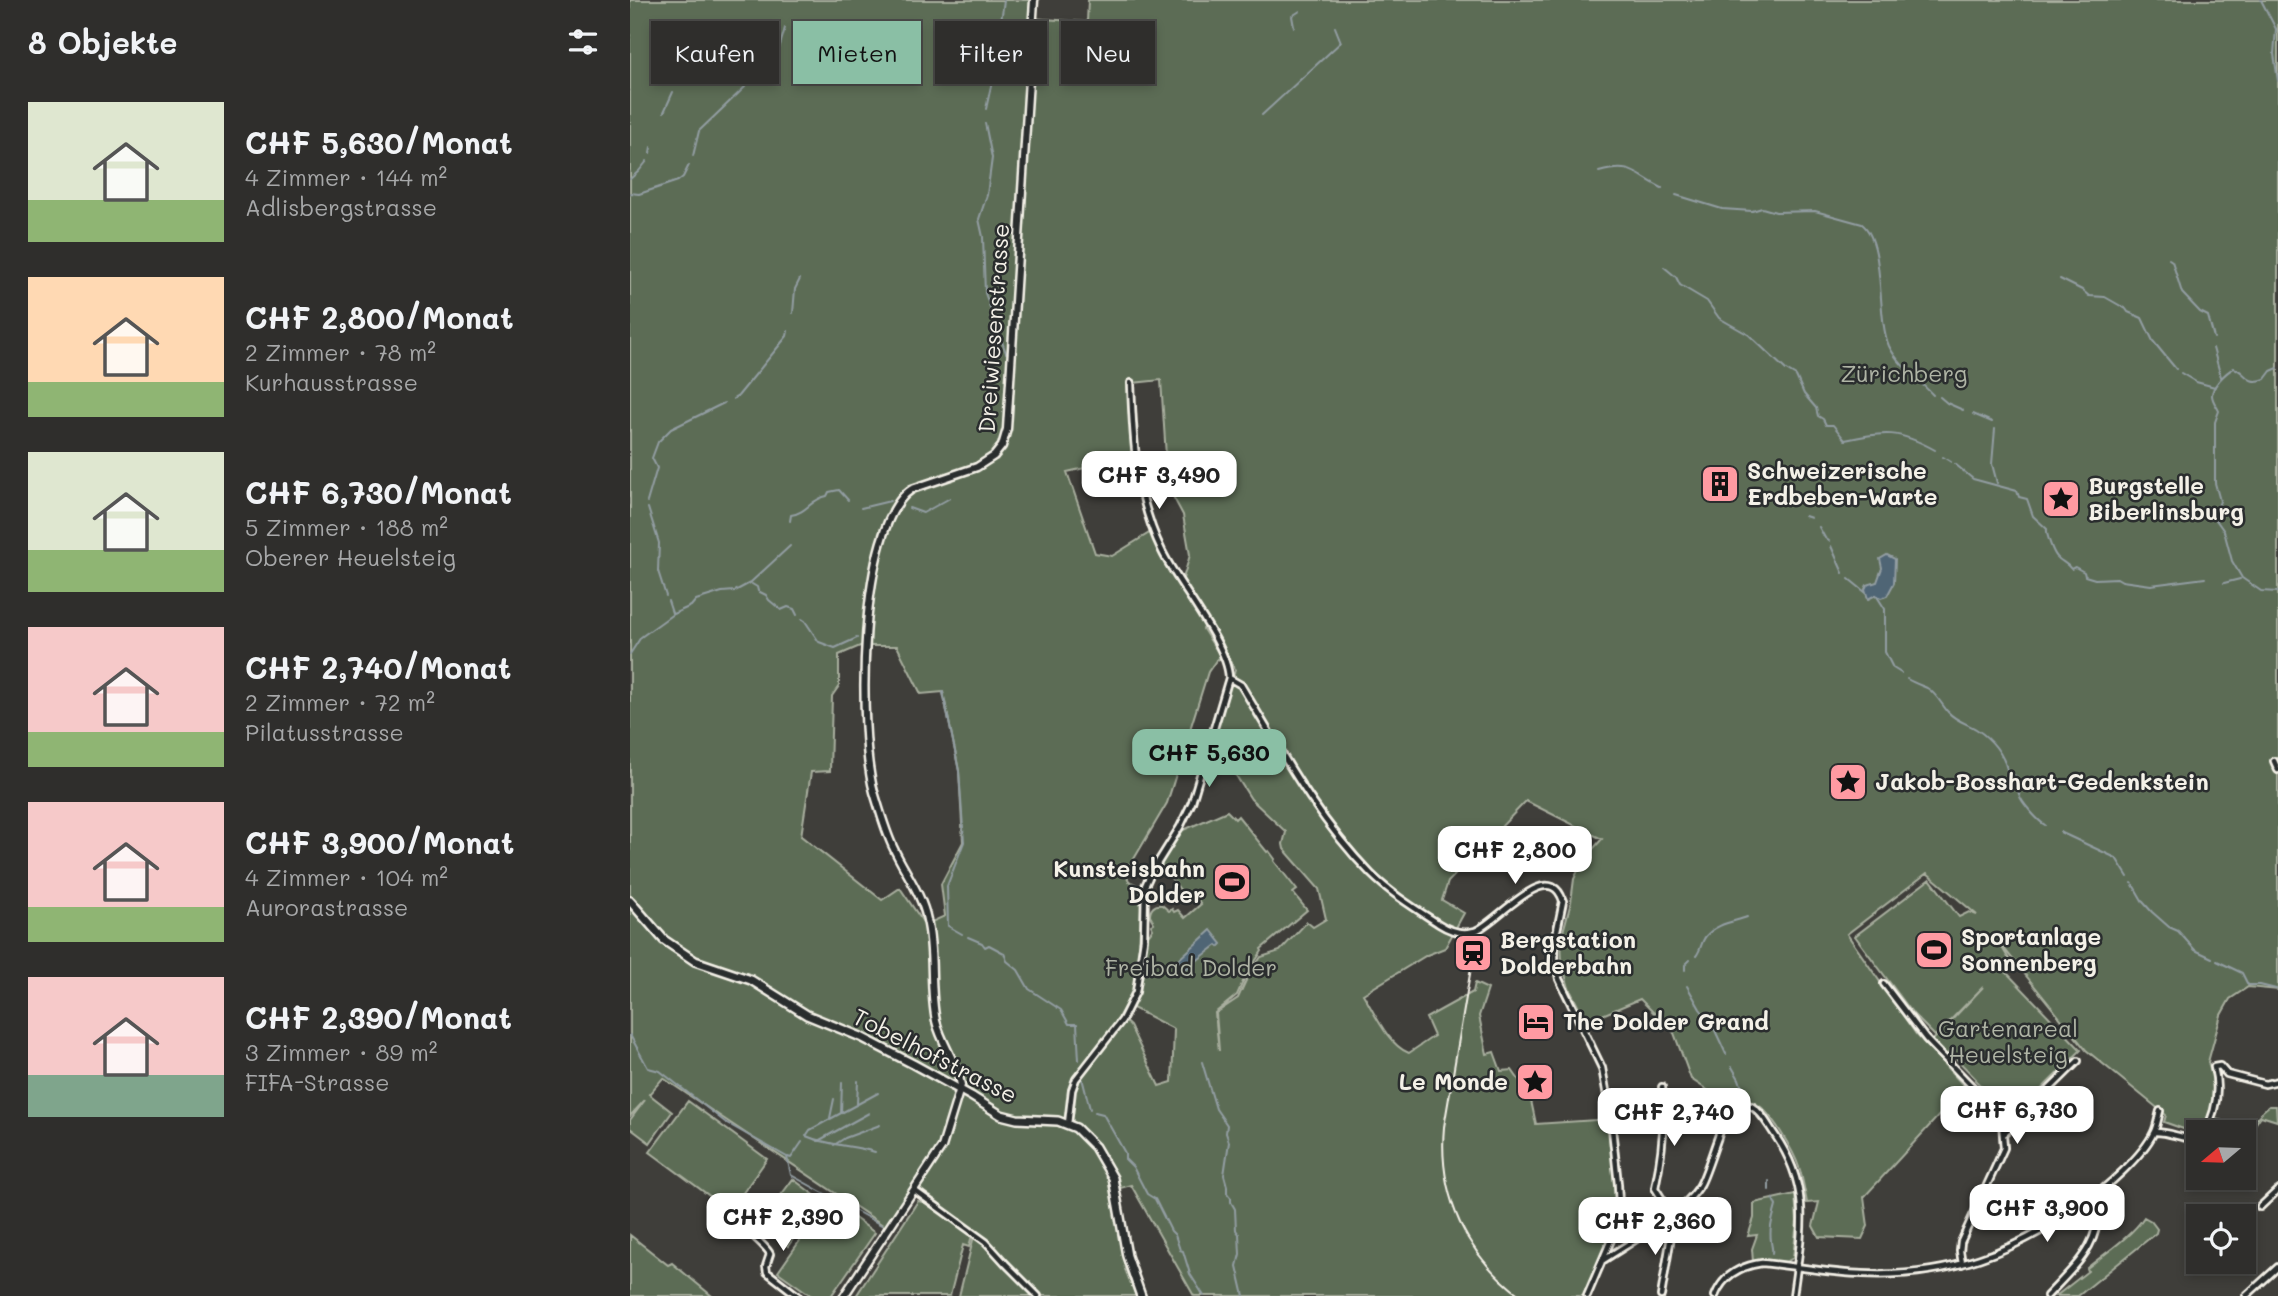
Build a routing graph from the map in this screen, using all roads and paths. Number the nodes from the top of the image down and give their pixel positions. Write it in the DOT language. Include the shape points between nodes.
graph roads {
  1 [pos="1034,0"];
  2 [pos="1131,383"];
  3 [pos="1229,678"];
  4 [pos="2276,762"];
  5 [pos="2278,769"];
  6 [pos="630,901"];
  7 [pos="1884,984"];
  8 [pos="2078,1061"];
  9 [pos="2278,1081"];
  10 [pos="1662,1087"];
  11 [pos="961,1090"];
  12 [pos="2160,1111"];
  13 [pos="2211,1120"];
  14 [pos="1068,1124"];
  15 [pos="2154,1132"];
  16 [pos="2004,1133"];
  17 [pos="2186,1137"];
  18 [pos="914,1190"];
  19 [pos="2278,1190"];
  20 [pos="2096,1195"];
  21 [pos="2260,1208"];
  22 [pos="1672,1214"];
  23 [pos="748,1232"];
  24 [pos="1602,1262"];
  25 [pos="1962,1264"];
  26 [pos="1797,1266"];
  27 [pos="2278,1267"];
  28 [pos="798,1296"];
  29 [pos="844,1296"];
  30 [pos="1038,1296"];
  31 [pos="1141,1296"];
  32 [pos="1587,1296"];
  33 [pos="1661,1296"];
  34 [pos="1715,1296"];
  35 [pos="1793,1296"];
  36 [pos="2047,1296"];
  37 [pos="2246,1296"];
  1 -- 11 [label="street, Dreiwiesenstrasse" via="1005,438 987,462 903,496 877,554 865,643 868,763 882,819 927,919 935,1016"];
  2 -- 3 [label="street" via="1139,488 1147,517 1171,570 1221,647"];
  3 -- 14 [label="street" via="1186,815 1145,886 1136,992 1122,1020 1076,1079"];
  3 -- 24 [label="street" via="1241,685 1294,773 1354,855 1386,887 1440,925 1471,932 1538,886 1556,888 1561,894 1555,949 1559,979 1602,1068 1614,1150 1619,1205"];
  4 -- 5 [label="street"];
  6 -- 11 [label="main road, Tobelhofstrasse" via="649,925 684,955 751,980 807,1015 861,1037"];
  7 -- 16 [label="street" via="1921,1034 2000,1116"];
  8 -- 16 [label="street"];
  9 -- 13 [label="street" via="2265,1084 2214,1067 2217,1084"];
  10 -- 22 [label="street" via="1655,1188"];
  11 -- 14 [label="main road, Tobelhofstrasse" via="1006,1117"];
  11 -- 18 [label="street" via="942,1147"];
  12 -- 15 [label="street"];
  14 -- 31 [label="main road" via="1087,1138 1113,1178 1127,1256"];
  15 -- 17 [label="street"];
  15 -- 20 [label="street"];
  16 -- 25 [label="street" via="2004,1148 1961,1242"];
  18 -- 29 [label="street"];
  18 -- 30 [label="street" via="986,1242"];
  19 -- 21 [label="street"];
  20 -- 25 [label="street" via="2039,1234"];
  20 -- 36 [label="street" via="2098,1223 2093,1240"];
  22 -- 24 [label="street"];
  22 -- 26 [label="street" via="1698,1188 1729,1111 1751,1106 1773,1131 1796,1173 1802,1217"];
  22 -- 33 [label="street"];
  23 -- 28 [label="street" via="770,1254 767,1272"];
  24 -- 32 [label="street"];
  25 -- 26 [label="street" via="1909,1273 1863,1274"];
  26 -- 34 [label="street" via="1746,1266 1728,1276"];
  26 -- 35 [label="street"];
  27 -- 37 [label="street"];
}
